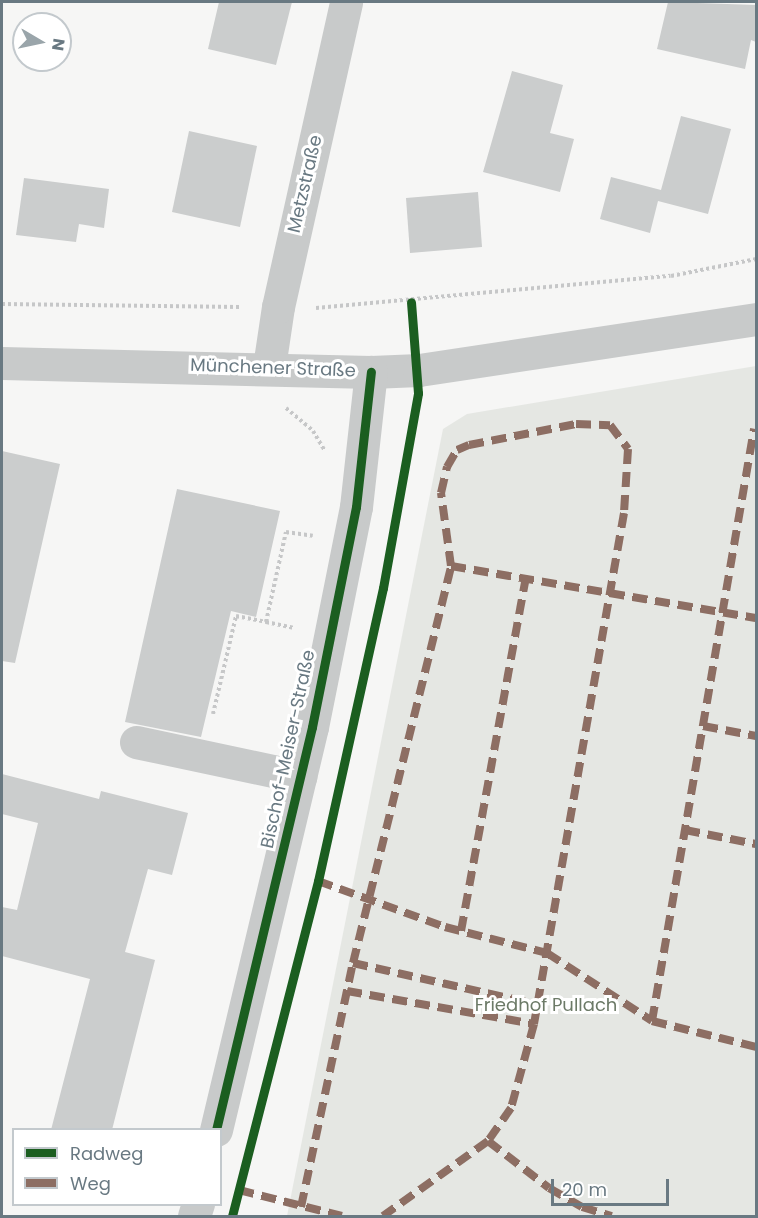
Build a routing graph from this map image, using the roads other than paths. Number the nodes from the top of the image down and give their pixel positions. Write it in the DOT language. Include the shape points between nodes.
graph roads {
  1 [pos="346,2"];
  2 [pos="756,319"];
  3 [pos="2,363"];
  4 [pos="371,372"];
  5 [pos="269,379"];
  6 [pos="136,742"];
  7 [pos="300,777"];
  8 [pos="216,1128"];
  1 -- 5 [label="street, Metzstraße" via="278,307"];
  2 -- 4 [label="street, Münchener Straße" via="486,361"];
  3 -- 5 [label="street, Münchener Straße"];
  4 -- 5 [label="street, Münchener Straße"];
  4 -- 7 [label="street, Bischof-Meiser-Straße" via="356,507"];
  6 -- 7 [label="street"];
  7 -- 8 [label="street, Bischof-Meiser-Straße"];
}
